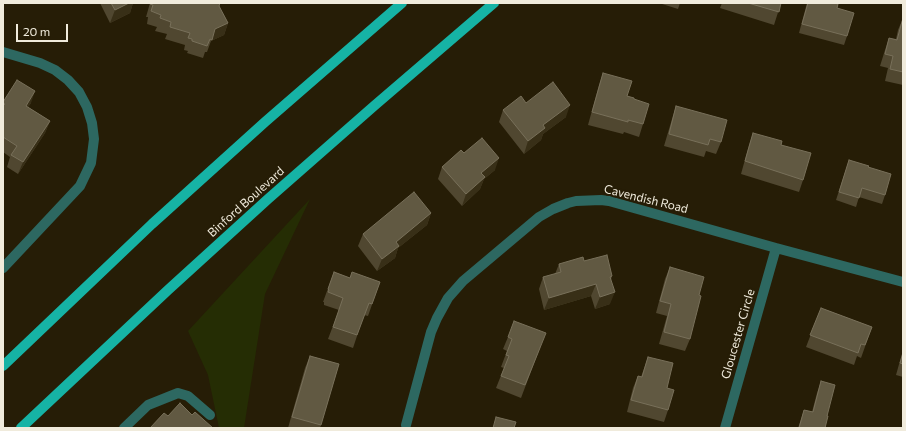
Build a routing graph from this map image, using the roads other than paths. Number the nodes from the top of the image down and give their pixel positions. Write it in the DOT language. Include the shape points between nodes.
graph roads {
  1 [pos="402,3"];
  2 [pos="494,3"];
  3 [pos="3,52"];
  4 [pos="776,248"];
  5 [pos="3,268"];
  6 [pos="903,282"];
  7 [pos="3,366"];
  8 [pos="210,415"];
  9 [pos="406,425"];
  10 [pos="21,428"];
  11 [pos="124,428"];
  12 [pos="725,428"];
  1 -- 7 [label="main road" via="152,224"];
  2 -- 10 [label="main road, Binford Boulevard" via="238,226"];
  3 -- 5 [label="street" via="40,63 68,80 79,92 87,107 94,140 91,163 80,186"];
  4 -- 6 [label="street, Cavendish Road"];
  4 -- 9 [label="street, Cavendish Road" via="609,201 576,201 553,209 539,217 463,281 448,298 431,332"];
  4 -- 12 [label="street, Gloucester Circle"];
  8 -- 11 [label="street" via="188,396 178,393 148,405"];
}
